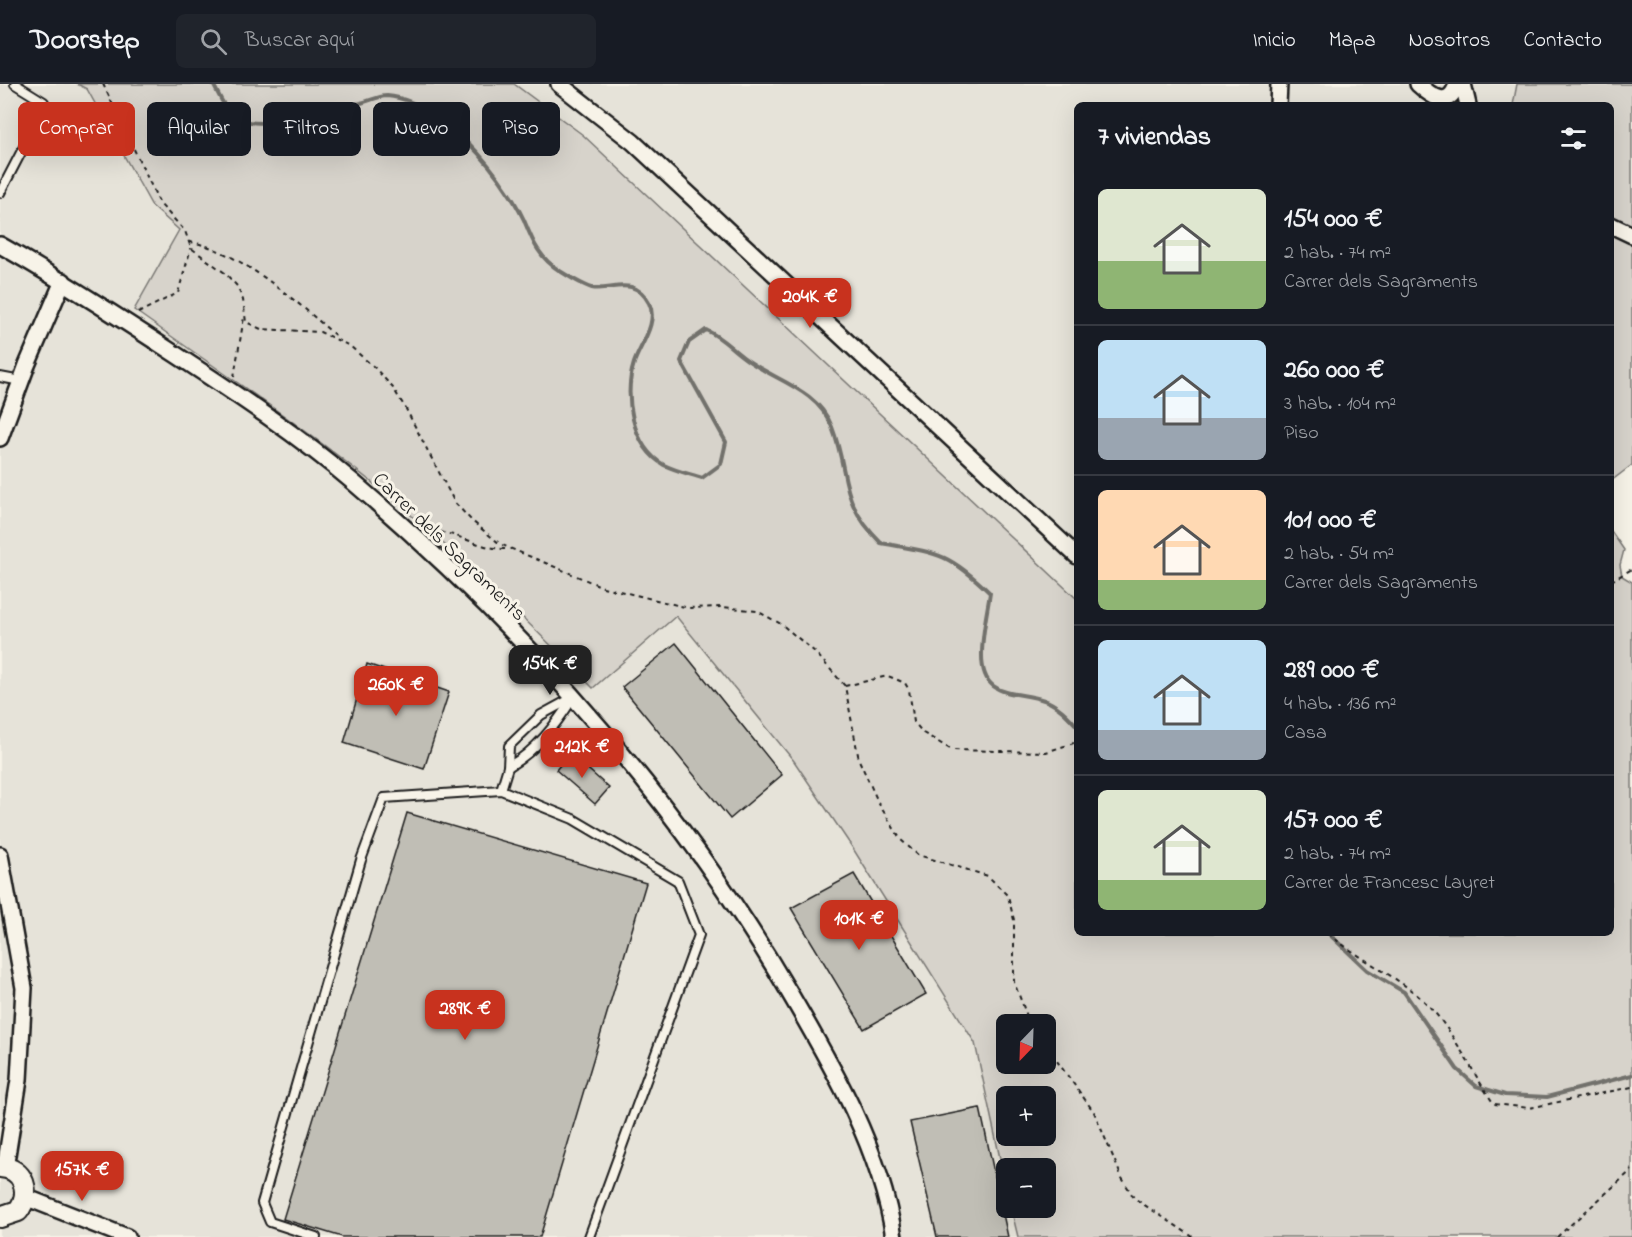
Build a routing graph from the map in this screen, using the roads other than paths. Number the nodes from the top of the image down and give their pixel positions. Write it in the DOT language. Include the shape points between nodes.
graph roads {
  1 [pos="15,84"];
  2 [pos="559,84"];
  3 [pos="1279,84"];
  4 [pos="1418,84"];
  5 [pos="1457,84"];
  6 [pos="1463,84"];
  7 [pos="1278,102"];
  8 [pos="1439,102"];
  9 [pos="1466,102"];
  10 [pos="0,194"];
  11 [pos="1614,226"];
  12 [pos="1632,235"];
  13 [pos="0,245"];
  14 [pos="63,281"];
  15 [pos="0,377"];
  16 [pos="21,381"];
  17 [pos="0,436"];
  18 [pos="1074,553"];
  19 [pos="574,697"];
  20 [pos="508,767"];
  21 [pos="501,790"];
  22 [pos="0,856"];
  23 [pos="7,1122"];
  24 [pos="3,1168"];
  25 [pos="25,1197"];
  26 [pos="0,1217"];
  27 [pos="127,1237"];
  28 [pos="316,1237"];
  29 [pos="589,1237"];
  30 [pos="894,1237"];
  1 -- 10 [label="lane" via="38,96 44,102 43,110"];
  2 -- 18 [label="street" via="633,142"];
  3 -- 7 [label="street"];
  4 -- 8 [label="street"];
  5 -- 8 [label="street" via="1451,95"];
  6 -- 9 [label="street"];
  11 -- 12 [label="street"];
  13 -- 14 [label="street, Carrer dels Sagraments"];
  14 -- 16 [label="street"];
  14 -- 19 [label="street, Carrer dels Sagraments" via="232,391 351,480 466,584"];
  15 -- 16 [label="lane"];
  16 -- 17 [label="street"];
  19 -- 20 [label="lane" via="527,756"];
  19 -- 20 [label="lane" via="541,715 509,746"];
  19 -- 30 [label="street, Carrer dels Sagraments" via="683,829 762,945 817,1039 865,1137 890,1211"];
  20 -- 21 [label="lane"];
  21 -- 28 [label="lane" via="384,798 361,860 262,1203 270,1222"];
  21 -- 29 [label="lane" via="573,819 678,881 699,935"];
  22 -- 23 [label="street" via="24,988"];
  23 -- 24 [label="street"];
  24 -- 25 [label="street" via="19,1175"];
  25 -- 26 [label="street" via="18,1210"];
  25 -- 27 [label="street"];
}
